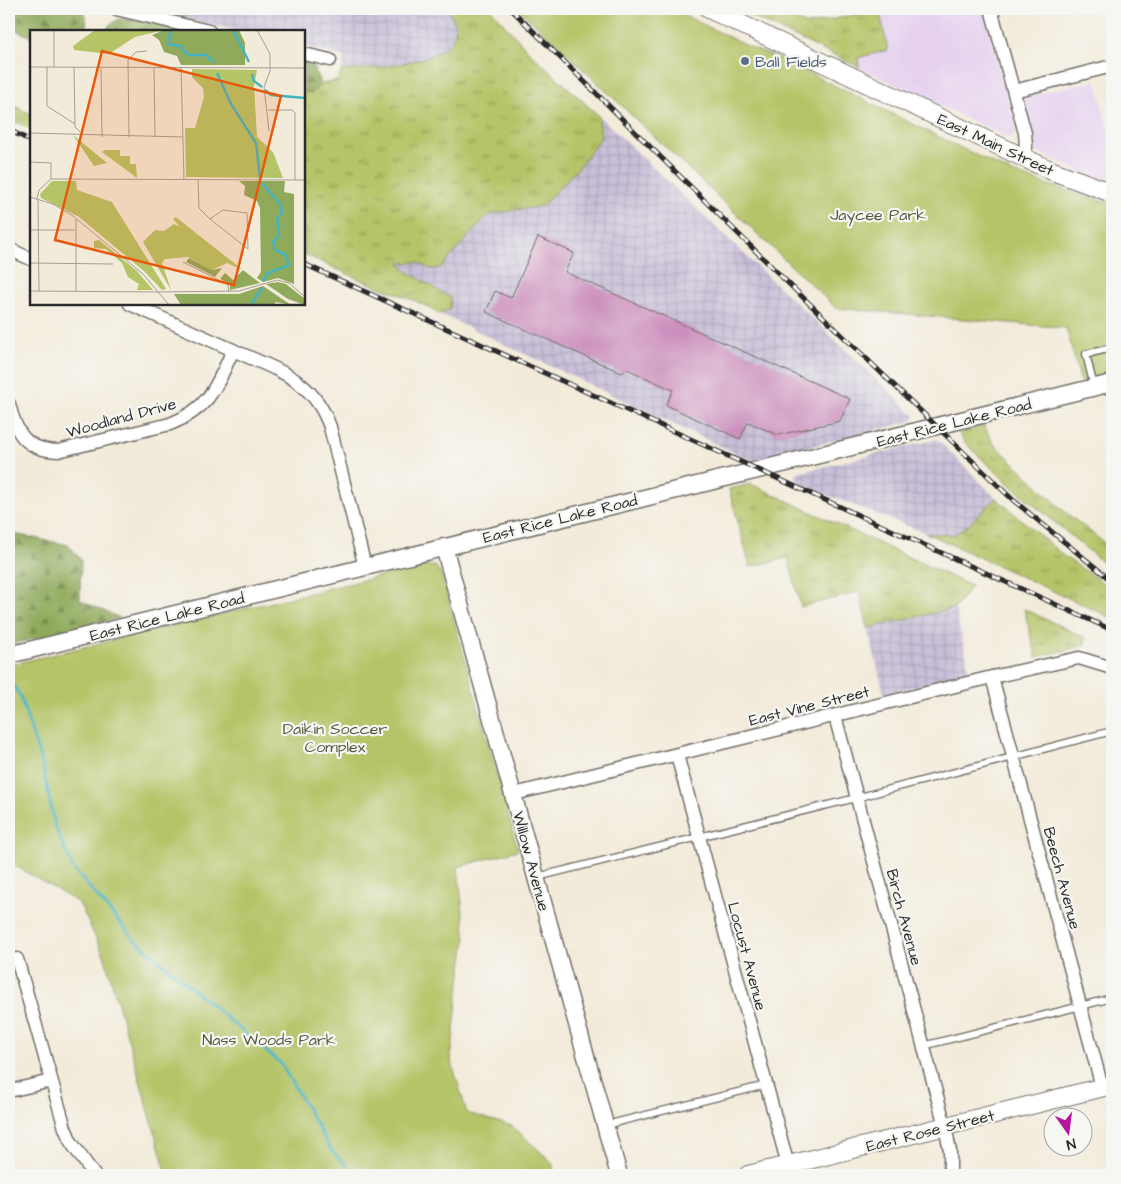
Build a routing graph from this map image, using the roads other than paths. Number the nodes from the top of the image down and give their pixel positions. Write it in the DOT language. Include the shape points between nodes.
graph roads {
  1 [pos="116,9"];
  2 [pos="709,9"];
  3 [pos="992,9"];
  4 [pos="205,30"];
  5 [pos="305,54"];
  6 [pos="330,60"];
  7 [pos="1112,66"];
  8 [pos="1014,91"];
  9 [pos="1023,157"];
  10 [pos="1112,193"];
  11 [pos="9,249"];
  12 [pos="30,259"];
  13 [pos="132,305"];
  14 [pos="1112,348"];
  15 [pos="233,350"];
  16 [pos="1112,383"];
  17 [pos="1094,388"];
  18 [pos="9,404"];
  19 [pos="444,547"];
  20 [pos="365,567"];
  21 [pos="9,655"];
  22 [pos="1112,668"];
  23 [pos="992,677"];
  24 [pos="834,716"];
  25 [pos="1112,732"];
  26 [pos="677,755"];
  27 [pos="1014,758"];
  28 [pos="514,794"];
  29 [pos="856,798"];
  30 [pos="699,837"];
  31 [pos="537,876"];
  32 [pos="17,959"];
  33 [pos="1112,998"];
  34 [pos="1080,1006"];
  35 [pos="923,1046"];
  36 [pos="51,1080"];
  37 [pos="766,1085"];
  38 [pos="1107,1086"];
  39 [pos="9,1091"];
  40 [pos="605,1125"];
  41 [pos="945,1126"];
  42 [pos="788,1165"];
  43 [pos="94,1175"];
  44 [pos="619,1175"];
  45 [pos="748,1175"];
  46 [pos="950,1175"];
  1 -- 4 [label="street"];
  2 -- 9 [label="main road, East Main Street"];
  3 -- 8 [label="street"];
  5 -- 6 [label="street"];
  7 -- 8 [label="street"];
  8 -- 9 [label="street" via="1025,134"];
  9 -- 10 [label="main road, East Main Street"];
  11 -- 12 [label="street"];
  13 -- 15 [label="street"];
  14 -- 17 [label="lane" via="1086,354"];
  15 -- 18 [label="street, Woodland Drive" via="215,389 205,402 196,411 170,424 58,451 27,443 15,426"];
  15 -- 20 [label="street" via="299,382 318,400 330,426"];
  16 -- 17 [label="street, East Rice Lake Road"];
  17 -- 19 [label="street, East Rice Lake Road"];
  19 -- 20 [label="street, East Rice Lake Road"];
  19 -- 28 [label="street, Willow Avenue"];
  20 -- 21 [label="street, East Rice Lake Road"];
  22 -- 23 [label="street, East Vine Street" via="1079,658"];
  23 -- 24 [label="street, East Vine Street"];
  23 -- 27 [label="street, Beech Avenue"];
  24 -- 26 [label="street, East Vine Street"];
  24 -- 29 [label="street, Birch Avenue"];
  25 -- 27 [label="lane"];
  26 -- 28 [label="street, East Vine Street"];
  26 -- 30 [label="street, Locust Avenue"];
  27 -- 29 [label="lane"];
  27 -- 34 [label="street, Beech Avenue"];
  28 -- 31 [label="street, Willow Avenue"];
  29 -- 30 [label="lane"];
  29 -- 35 [label="street, Birch Avenue"];
  30 -- 31 [label="lane"];
  30 -- 37 [label="street, Locust Avenue"];
  31 -- 40 [label="street, Willow Avenue"];
  32 -- 36 [label="street"];
  33 -- 34 [label="lane"];
  34 -- 35 [label="lane"];
  34 -- 38 [label="street, Beech Avenue"];
  35 -- 41 [label="street, Birch Avenue"];
  36 -- 39 [label="street"];
  36 -- 43 [label="street" via="64,1128"];
  37 -- 40 [label="lane"];
  37 -- 42 [label="street, Locust Avenue"];
  38 -- 41 [label="main road, East Rose Street"];
  40 -- 44 [label="street, Willow Avenue"];
  41 -- 42 [label="main road, East Rose Street"];
  41 -- 46 [label="street, Birch Avenue"];
  42 -- 45 [label="main road, East Rose Street"];
}
